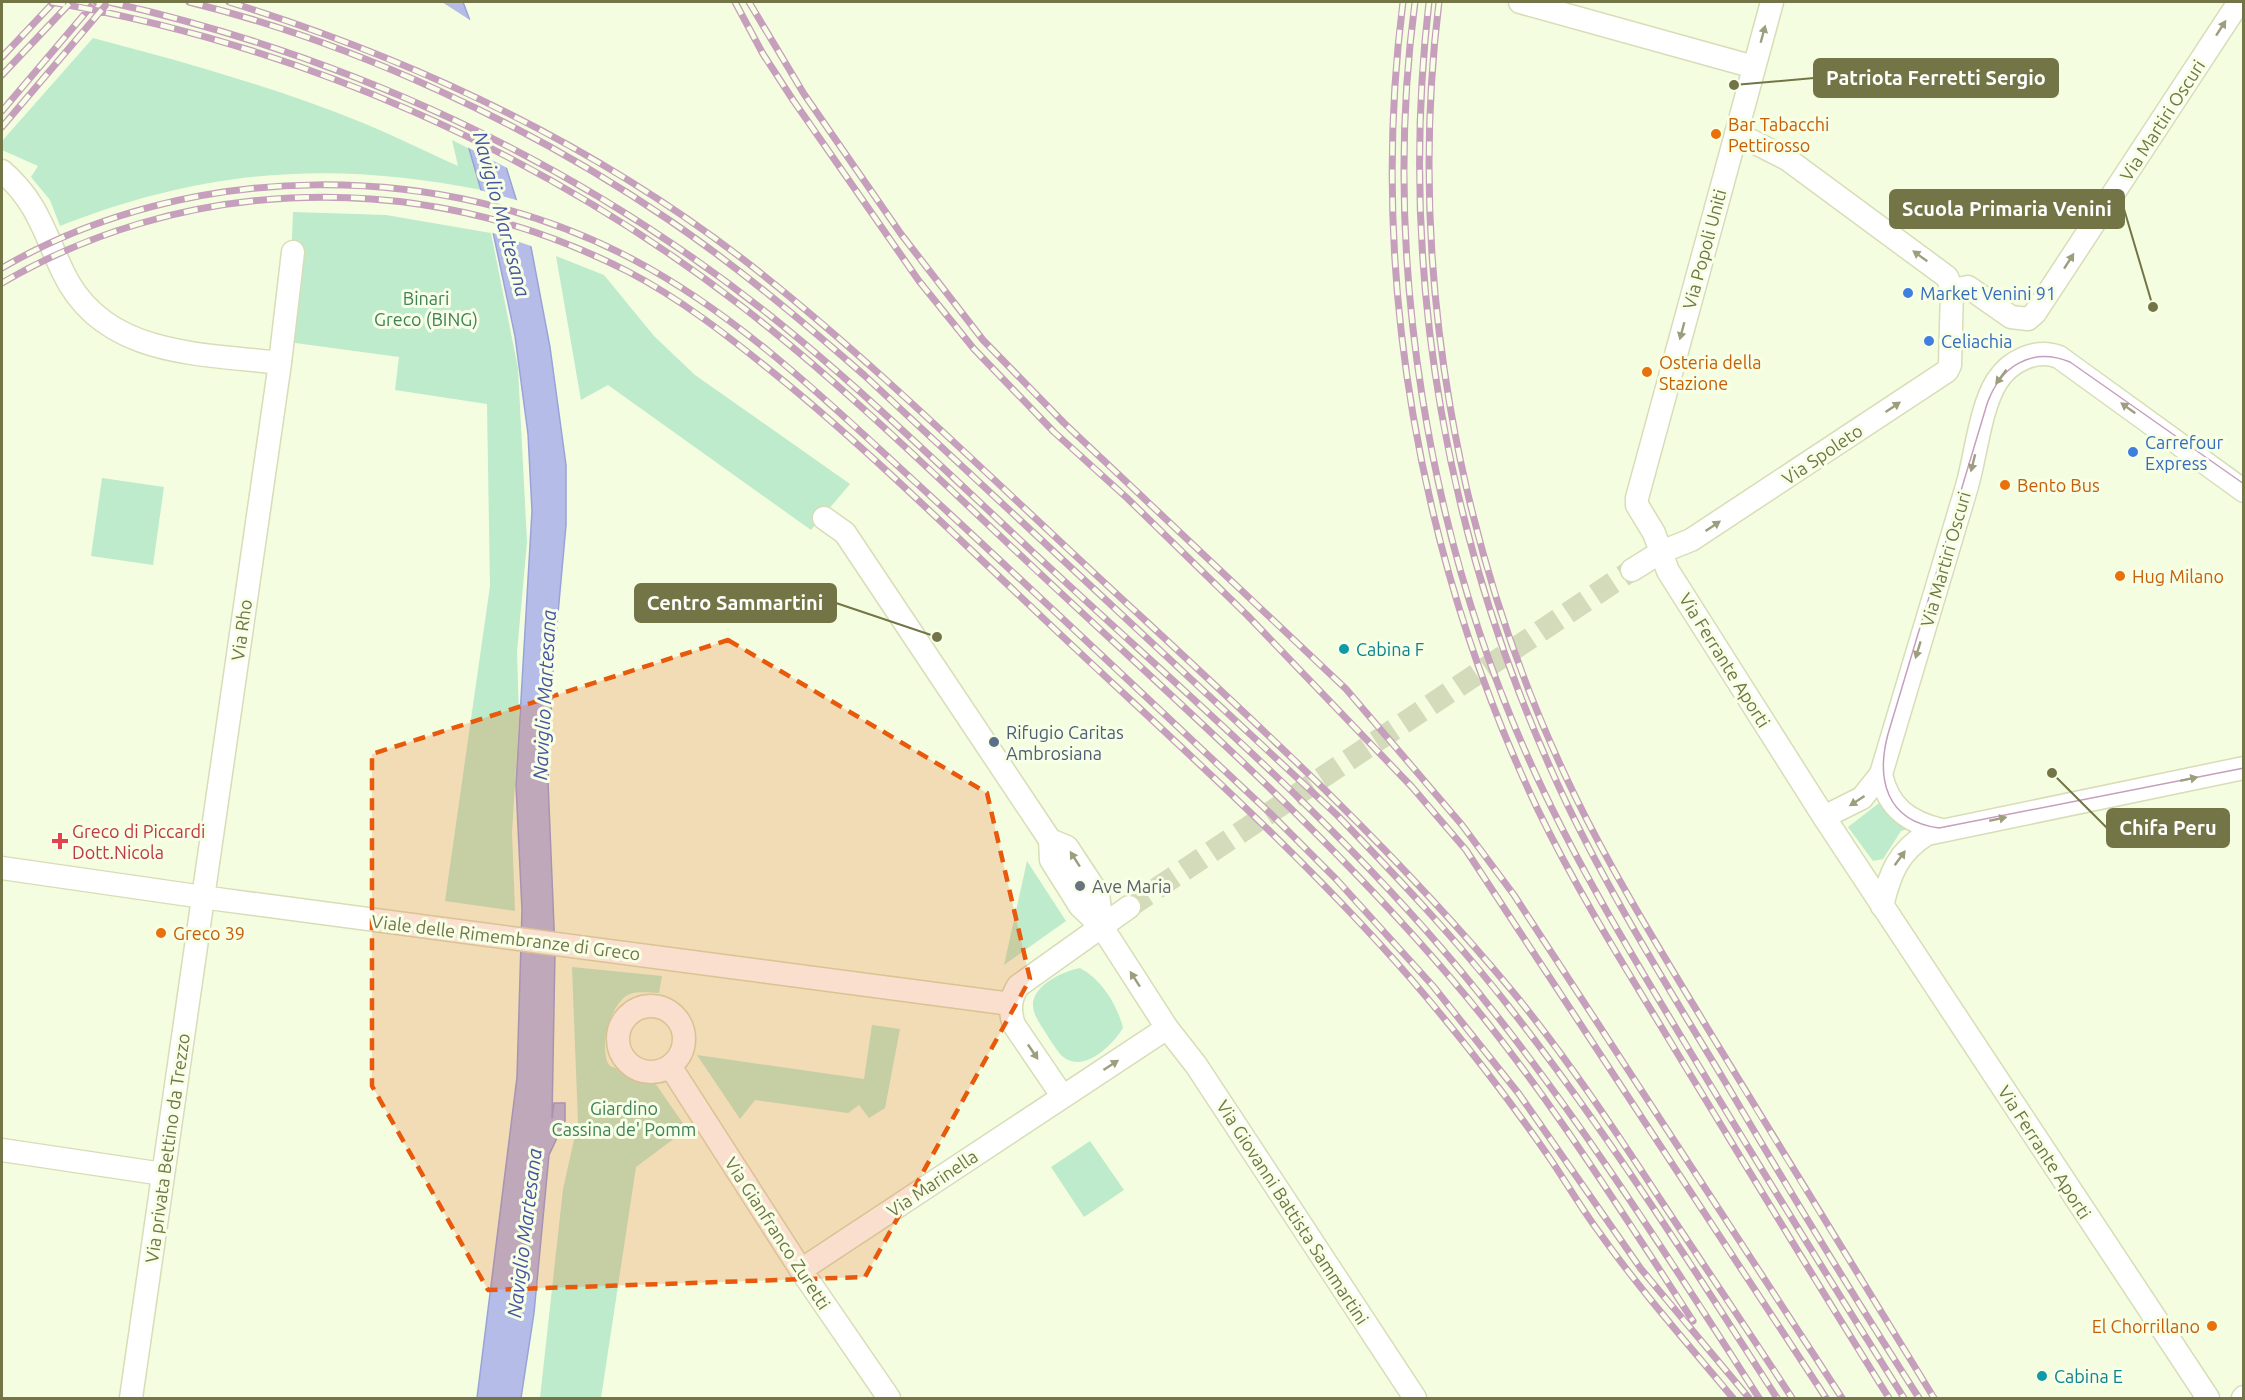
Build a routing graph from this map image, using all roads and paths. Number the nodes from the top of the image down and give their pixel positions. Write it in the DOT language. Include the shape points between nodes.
graph roads {
  1 [pos="1520,2"];
  2 [pos="1772,2"];
  3 [pos="2239,2"];
  4 [pos="1754,67"];
  5 [pos="1736,133"];
  6 [pos="2,171"];
  7 [pos="293,252"];
  8 [pos="1952,299"];
  9 [pos="280,363"];
  10 [pos="2244,491"];
  11 [pos="1637,498"];
  12 [pos="824,518"];
  13 [pos="1661,552"];
  14 [pos="1632,570"];
  15 [pos="2244,768"];
  16 [pos="1881,774"];
  17 [pos="1824,817"];
  18 [pos="1941,830"];
  19 [pos="2,868"];
  20 [pos="203,897"];
  21 [pos="1882,906"];
  22 [pos="1129,907"];
  23 [pos="1102,927"];
  24 [pos="1011,1004"];
  25 [pos="1167,1028"];
  26 [pos="670,1066"];
  27 [pos="1063,1097"];
  28 [pos="2,1150"];
  29 [pos="163,1174"];
  30 [pos="801,1270"];
  31 [pos="131,1398"];
  32 [pos="889,1398"];
  33 [pos="1415,1398"];
  34 [pos="2208,1398"];
  1 -- 4 [label="street"];
  4 -- 2 [label="street, Via Popoli Uniti, one-way"];
  8 -- 3 [label="street, Via Martiri Oscuri, one-way" via="1959,289 1971,287 2011,317 2028,319 2035,313"];
  4 -- 5 [label="street, Via Popoli Uniti"];
  8 -- 5 [label="street, one-way" via="1949,281 1934,266 1787,159"];
  5 -- 11 [label="street, Via Popoli Uniti, one-way"];
  6 -- 9 [label="street" via="34,207 73,291 104,322 153,346"];
  7 -- 9 [label="street, Via Rho"];
  13 -- 8 [label="street, Via Spoleto, one-way" via="1691,540 1947,371 1951,359"];
  9 -- 20 [label="street, Via Rho"];
  10 -- 16 [label="street, Via Martiri Oscuri, one-way" via="2059,357 2027,357 2005,370 1989,399"];
  11 -- 13 [label="street, Via Ferrante Aporti"];
  12 -- 23 [label="street" via="845,533 1050,840 1051,860 1080,906"];
  13 -- 14 [label="street, Via Spoleto"];
  13 -- 17 [label="street, Via Ferrante Aporti" via="1668,571"];
  18 -- 15 [label="street, one-way"];
  16 -- 17 [label="street, one-way" via="1862,798"];
  16 -- 18 [label="street" via="1899,811 1912,821"];
  17 -- 21 [label="street, Via Ferrante Aporti"];
  21 -- 18 [label="street, one-way" via="1891,872 1900,857 1918,839"];
  19 -- 20 [label="street, Viale delle Rimembranze di Greco"];
  20 -- 24 [label="street, Viale delle Rimembranze di Greco"];
  20 -- 29 [label="street, Via privata Bettino da Trezzo"];
  21 -- 34 [label="street, Via Ferrante Aporti"];
  22 -- 23 [label="street"];
  23 -- 24 [label="street" via="1018,986"];
  25 -- 23 [label="street, Via Giovanni Battista Sammartini, one-way"];
  24 -- 27 [label="street, one-way" via="1014,1025"];
  27 -- 25 [label="street, Via Marinella, one-way"];
  25 -- 33 [label="street, Via Giovanni Battista Sammartini" via="1196,1065"];
  26 -- 30 [label="street, Via Gianfranco Zuretti"];
  27 -- 30 [label="street, Via Marinella"];
  28 -- 29 [label="street"];
  29 -- 31 [label="street, Via privata Bettino da Trezzo"];
  30 -- 32 [label="street, Via Gianfranco Zuretti"];
}
